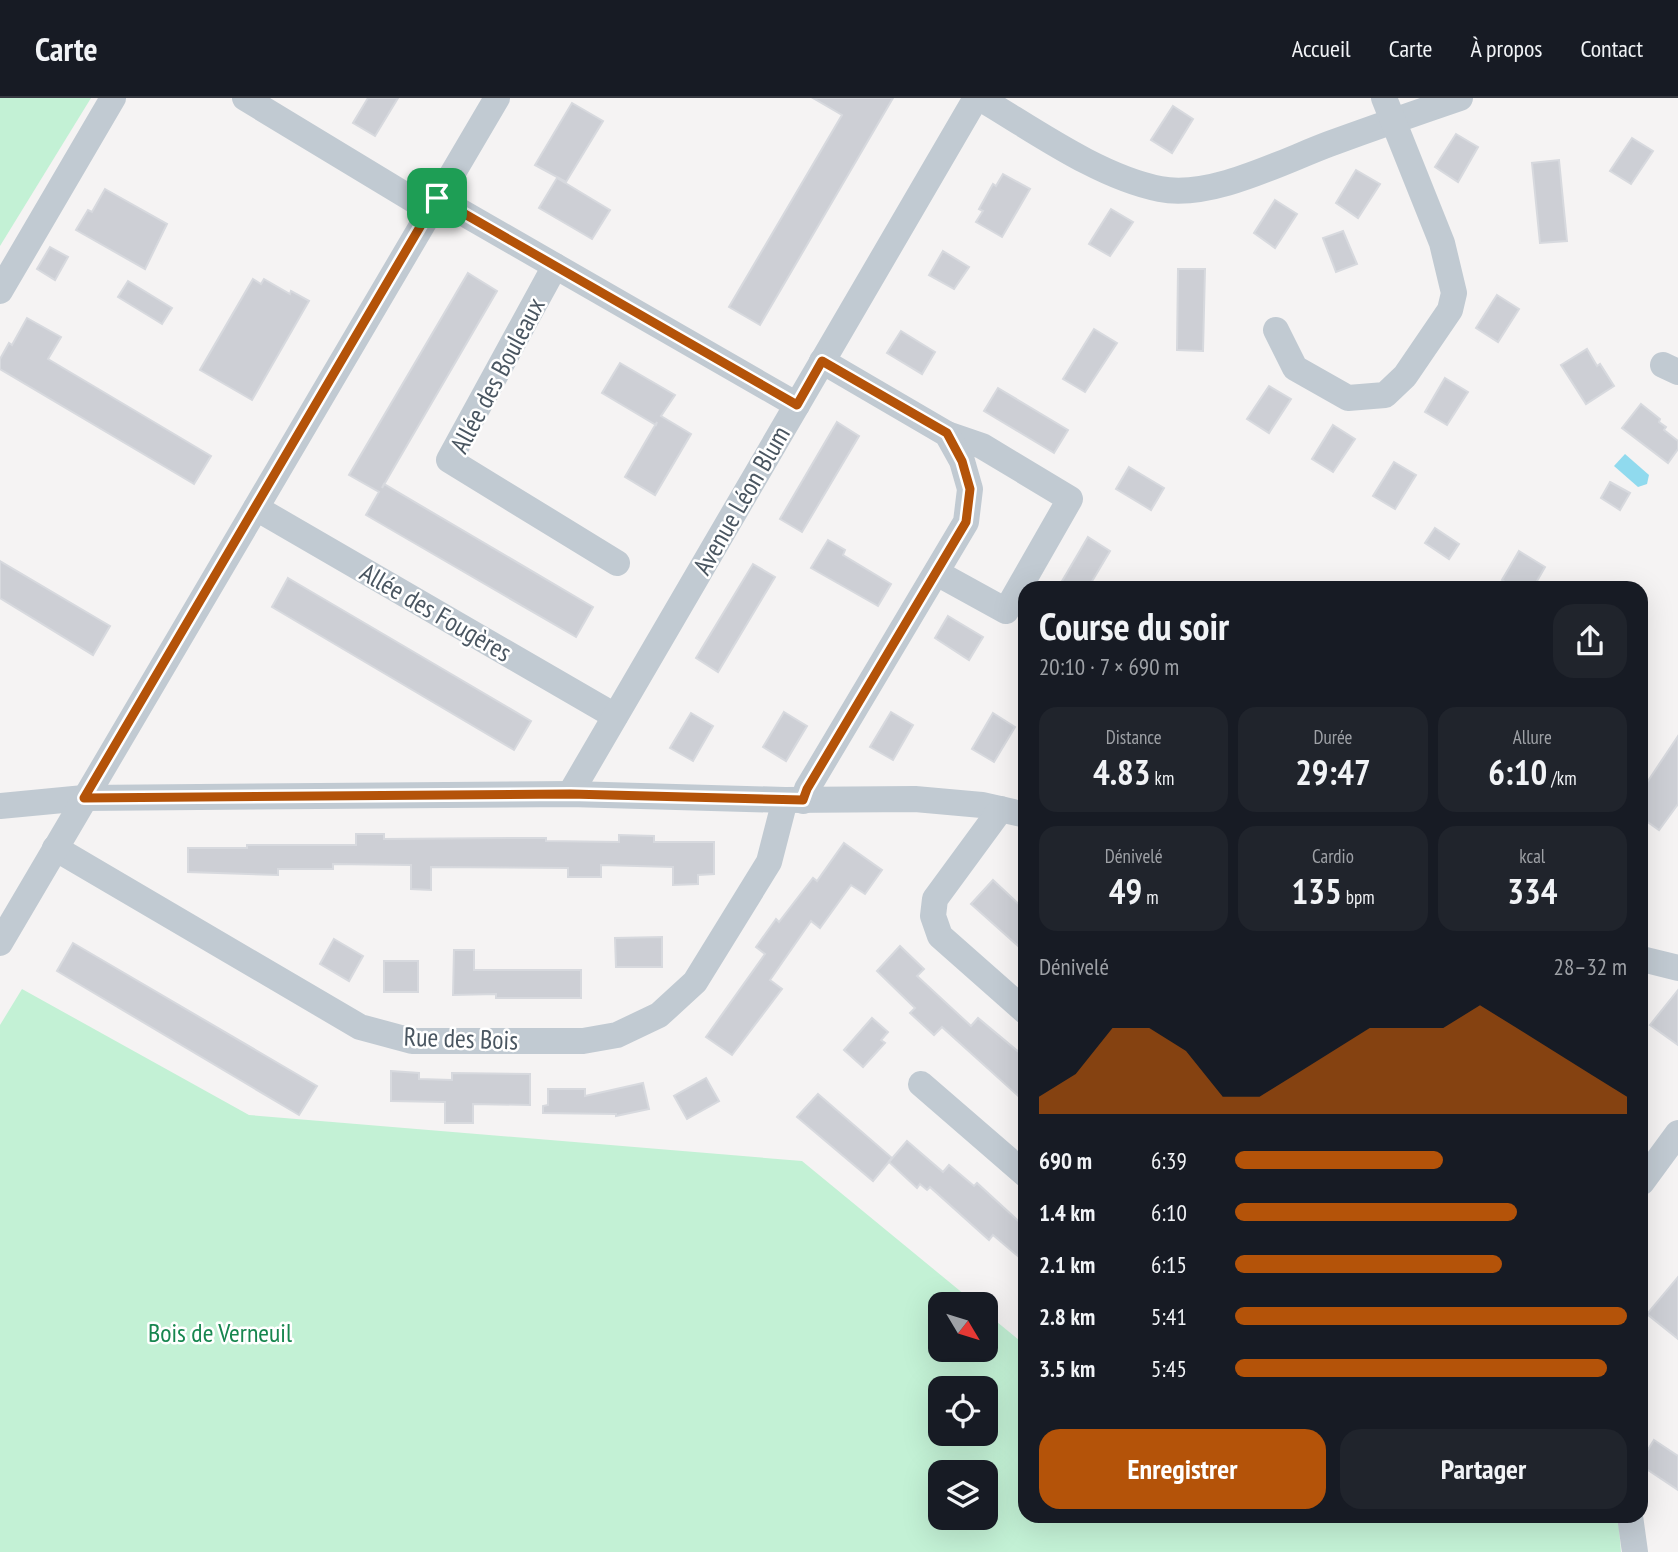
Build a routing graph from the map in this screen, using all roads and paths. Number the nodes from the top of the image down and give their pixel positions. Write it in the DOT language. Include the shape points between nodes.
graph roads {
  1 [pos="113,98"];
  2 [pos="245,98"];
  3 [pos="497,98"];
  4 [pos="978,98"];
  5 [pos="1460,98"];
  6 [pos="1388,109"];
  7 [pos="434,204"];
  8 [pos="555,266"];
  9 [pos="0,290"];
  10 [pos="1276,330"];
  11 [pos="822,361"];
  12 [pos="797,405"];
  13 [pos="947,433"];
  14 [pos="256,509"];
  15 [pos="617,563"];
  16 [pos="937,573"];
  17 [pos="1023,581"];
  18 [pos="1018,590"];
  19 [pos="615,716"];
  20 [pos="570,794"];
  21 [pos="84,798"];
  22 [pos="794,800"];
  23 [pos="0,806"];
  24 [pos="1013,812"];
  25 [pos="55,848"];
  26 [pos="0,943"];
  27 [pos="1648,960"];
  28 [pos="1678,968"];
  29 [pos="1018,1005"];
  30 [pos="921,1084"];
  31 [pos="1678,1133"];
  32 [pos="1018,1168"];
  33 [pos="1648,1174"];
  34 [pos="1631,1523"];
  35 [pos="1635,1552"];
  1 -- 9 [label="street"];
  2 -- 7 [label="street"];
  3 -- 7 [label="street"];
  4 -- 6 [label="street" via="1114,176 1179,192 1218,186"];
  4 -- 11 [label="street, Avenue Léon Blum"];
  5 -- 6 [label="street"];
  6 -- 10 [label="street" via="1442,243 1454,293 1450,310 1405,376 1385,395 1348,398 1295,368"];
  7 -- 8 [label="street"];
  7 -- 14 [label="street"];
  8 -- 12 [label="street"];
  8 -- 15 [label="street, Allée des Bouleaux" via="449,460"];
  11 -- 12 [label="street, Avenue Léon Blum"];
  11 -- 13 [label="street"];
  12 -- 19 [label="street, Avenue Léon Blum"];
  13 -- 16 [label="street, Rue des Bois" via="970,489 966,522"];
  13 -- 17 [label="street" via="982,446 1070,499"];
  14 -- 19 [label="street, Allée des Fougères"];
  14 -- 21 [label="street"];
  16 -- 18 [label="street" via="1006,611"];
  16 -- 22 [label="street, Rue des Bois" via="807,789"];
  19 -- 20 [label="street, Avenue Léon Blum"];
  20 -- 21 [label="street"];
  20 -- 22 [label="street"];
  21 -- 23 [label="street"];
  21 -- 25 [label="street"];
  22 -- 24 [label="street" via="915,799"];
  22 -- 25 [label="street, Rue des Bois" via="769,862 695,982 659,1015 617,1035 583,1041 412,1041 360,1027"];
  24 -- 29 [label="street" via="935,899 933,916 940,936"];
  25 -- 26 [label="street"];
  27 -- 28 [label="street"];
  30 -- 32 [label="street"];
  31 -- 33 [label="street"];
  34 -- 35 [label="street"];
}
